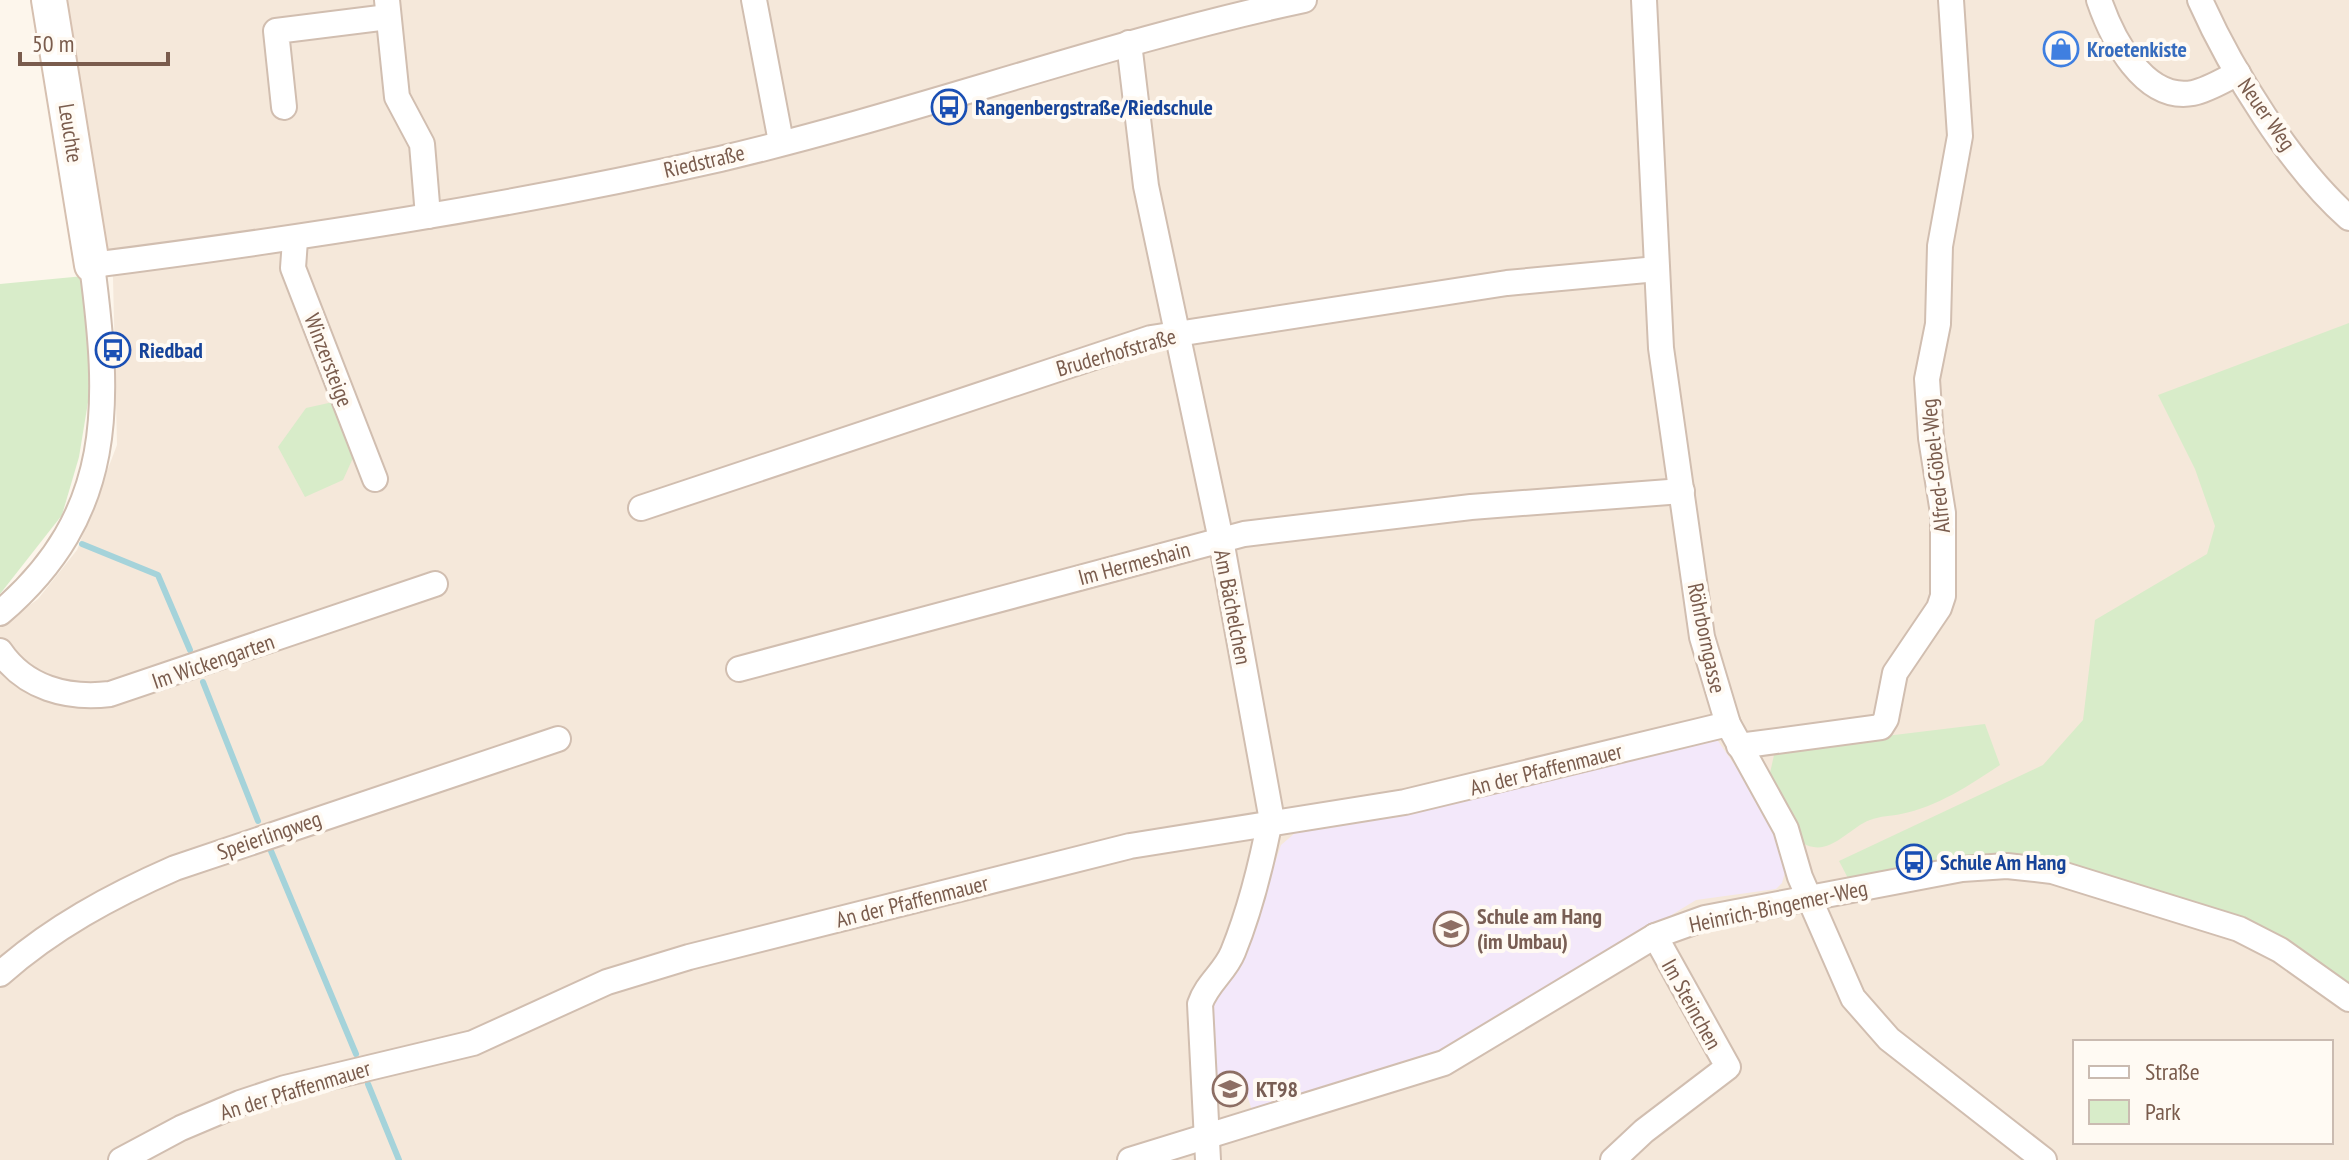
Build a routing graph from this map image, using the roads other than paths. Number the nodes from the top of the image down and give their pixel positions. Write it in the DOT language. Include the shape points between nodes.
graph roads {
  1 [pos="49,0"];
  2 [pos="754,0"];
  3 [pos="1304,0"];
  4 [pos="1644,0"];
  5 [pos="1951,0"];
  6 [pos="2099,0"];
  7 [pos="2200,0"];
  8 [pos="388,8"];
  9 [pos="1129,43"];
  10 [pos="2238,73"];
  11 [pos="284,107"];
  12 [pos="781,142"];
  13 [pos="428,216"];
  14 [pos="2349,218"];
  15 [pos="295,240"];
  16 [pos="92,265"];
  17 [pos="1657,269"];
  18 [pos="1179,333"];
  19 [pos="375,479"];
  20 [pos="1682,491"];
  21 [pos="641,508"];
  22 [pos="1221,540"];
  23 [pos="435,584"];
  24 [pos="0,613"];
  25 [pos="0,651"];
  26 [pos="739,669"];
  27 [pos="1734,735"];
  28 [pos="558,739"];
  29 [pos="1269,824"];
  30 [pos="1811,900"];
  31 [pos="1655,936"];
  32 [pos="0,974"];
  33 [pos="2349,999"];
  34 [pos="1206,1149"];
  35 [pos="2037,1158"];
  36 [pos="121,1160"];
  37 [pos="1130,1160"];
  38 [pos="1613,1160"];
  1 -- 16 [label="street, Leuchte"];
  2 -- 12 [label="street"];
  3 -- 9 [label="street, Riedstraße"];
  4 -- 17 [label="street, Röhrborngasse"];
  5 -- 27 [label="street, Alfred-Göbel-Weg" via="1960,136 1940,246 1938,324 1927,379 1943,513 1941,603 1895,673 1881,727"];
  6 -- 10 [label="street" via="2126,54 2159,88 2191,93"];
  7 -- 10 [label="street, Neuer Weg"];
  8 -- 11 [label="street" via="276,31"];
  8 -- 13 [label="street" via="397,97 422,144"];
  9 -- 12 [label="street, Riedstraße"];
  9 -- 18 [label="street, Am Bächelchen" via="1146,186"];
  10 -- 14 [label="street, Neuer Weg" via="2316,184"];
  12 -- 13 [label="street, Riedstraße" via="565,192"];
  13 -- 15 [label="street, Riedstraße"];
  15 -- 16 [label="street, Riedstraße"];
  15 -- 19 [label="street, Winzersteige" via="293,268"];
  16 -- 24 [label="street" via="105,382 95,466 60,544 28,587"];
  17 -- 18 [label="street, Bruderhofstraße" via="1507,283"];
  17 -- 20 [label="street, Röhrborngasse" via="1661,348"];
  18 -- 21 [label="street, Bruderhofstraße"];
  18 -- 22 [label="street, Am Bächelchen"];
  20 -- 22 [label="street, Im Hermeshain" via="1471,507"];
  20 -- 27 [label="street, Röhrborngasse" via="1702,637"];
  22 -- 26 [label="street, Im Hermeshain"];
  22 -- 29 [label="street, Am Bächelchen" via="1269,799"];
  23 -- 25 [label="street, Im Wickengarten" via="110,694 74,695 44,687 19,673"];
  27 -- 29 [label="street, An der Pfaffenmauer"];
  27 -- 30 [label="street, Röhrborngasse" via="1786,829"];
  28 -- 32 [label="street, Speierlingweg" via="155,877 63,925"];
  29 -- 34 [label="street, Am Bächelchen" via="1265,856 1232,954 1200,1004"];
  29 -- 36 [label="street, An der Pfaffenmauer" via="1130,846 632,973 483,1040 240,1103"];
  30 -- 31 [label="street, Heinrich-Bingemer-Weg" via="1705,918"];
  30 -- 33 [label="street, Heinrich-Bingemer-Weg" via="1962,869 2052,871 2239,929 2280,950"];
  30 -- 35 [label="street, Röhrborngasse" via="1840,974 1873,1025"];
  31 -- 34 [label="street, Heinrich-Bingemer-Weg" via="1444,1063"];
  31 -- 38 [label="street, Im Steinchen" via="1728,1067"];
  34 -- 37 [label="street, Heinrich-Bingemer-Weg"];
}
